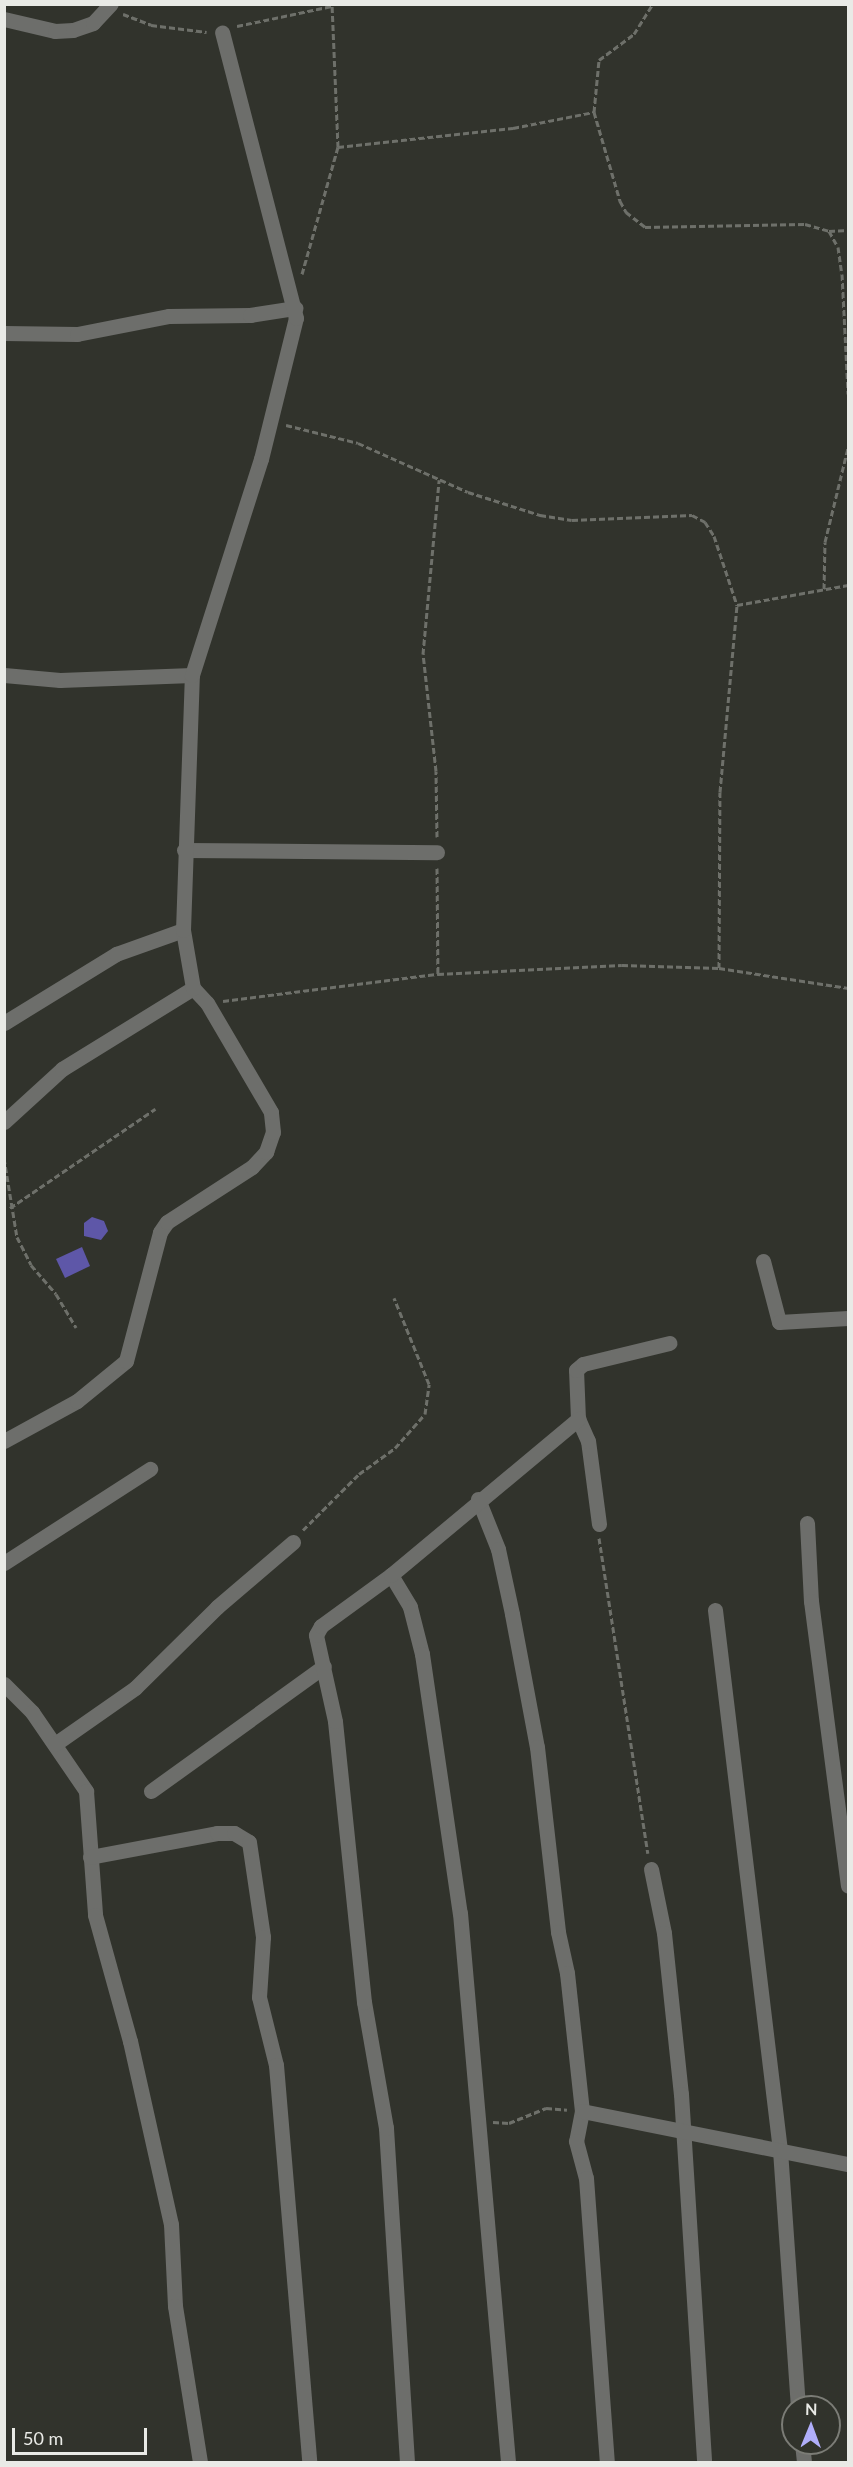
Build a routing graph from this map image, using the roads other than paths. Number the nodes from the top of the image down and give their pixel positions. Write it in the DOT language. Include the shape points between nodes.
graph roads {
  1 [pos="111,4"];
  2 [pos="4,19"];
  3 [pos="222,32"];
  4 [pos="295,304"];
  5 [pos="4,333"];
  6 [pos="4,675"];
  7 [pos="192,675"];
  8 [pos="184,849"];
  9 [pos="437,852"];
  10 [pos="183,930"];
  11 [pos="193,988"];
  12 [pos="4,1023"];
  13 [pos="4,1122"];
  14 [pos="763,1261"];
  15 [pos="849,1318"];
  16 [pos="669,1343"];
  17 [pos="578,1419"];
  18 [pos="4,1441"];
  19 [pos="150,1469"];
  20 [pos="478,1498"];
  21 [pos="807,1523"];
  22 [pos="599,1524"];
  23 [pos="293,1542"];
  24 [pos="4,1563"];
  25 [pos="390,1575"];
  26 [pos="715,1610"];
  27 [pos="324,1666"];
  28 [pos="4,1684"];
  29 [pos="55,1744"];
  30 [pos="151,1791"];
  31 [pos="845,1814"];
  32 [pos="90,1857"];
  33 [pos="651,1869"];
  34 [pos="849,1886"];
  35 [pos="582,2112"];
  36 [pos="680,2127"];
  37 [pos="780,2150"];
  38 [pos="849,2164"];
  39 [pos="797,2395"];
  40 [pos="200,2463"];
  41 [pos="309,2463"];
  42 [pos="407,2463"];
  43 [pos="508,2463"];
  44 [pos="607,2463"];
  45 [pos="704,2463"];
  1 -- 2 [label="street" via="93,23 73,30 55,31"];
  3 -- 4 [label="street"];
  4 -- 5 [label="street" via="249,315 170,316 77,334"];
  4 -- 7 [label="street" via="269,423"];
  6 -- 7 [label="street" via="60,680"];
  7 -- 8 [label="street" via="192,765"];
  8 -- 9 [label="street"];
  8 -- 10 [label="street"];
  10 -- 11 [label="street"];
  10 -- 12 [label="street" via="116,954"];
  11 -- 13 [label="street" via="62,1069"];
  11 -- 18 [label="street" via="207,1003 271,1112 273,1132 266,1152 252,1167 167,1222 160,1232 126,1361 77,1401"];
  14 -- 15 [label="street" via="780,1323"];
  16 -- 17 [label="street" via="583,1364 574,1378"];
  17 -- 20 [label="street"];
  17 -- 22 [label="street" via="588,1441"];
  19 -- 24 [label="street"];
  20 -- 25 [label="street"];
  20 -- 35 [label="street" via="498,1549 537,1747"];
  21 -- 31 [label="street" via="811,1601"];
  23 -- 29 [label="street" via="135,1688"];
  25 -- 27 [label="street" via="321,1626 316,1644"];
  25 -- 43 [label="street" via="410,1607 424,1665 460,1913"];
  26 -- 37 [label="street"];
  27 -- 30 [label="street"];
  27 -- 42 [label="street" via="335,1721 364,2002 386,2128"];
  28 -- 29 [label="street"];
  29 -- 32 [label="street" via="86,1791"];
  31 -- 34 [label="street"];
  32 -- 40 [label="street" via="95,1915 130,2041 171,2224 175,2306"];
  32 -- 41 [label="street" via="217,1833 234,1833 249,1842 263,1936 259,1997 276,2065"];
  33 -- 36 [label="street" via="664,1933"];
  35 -- 36 [label="street"];
  35 -- 44 [label="street" via="576,2141 586,2178"];
  36 -- 37 [label="street"];
  36 -- 45 [label="street"];
  37 -- 38 [label="street"];
  37 -- 39 [label="street"];
}
